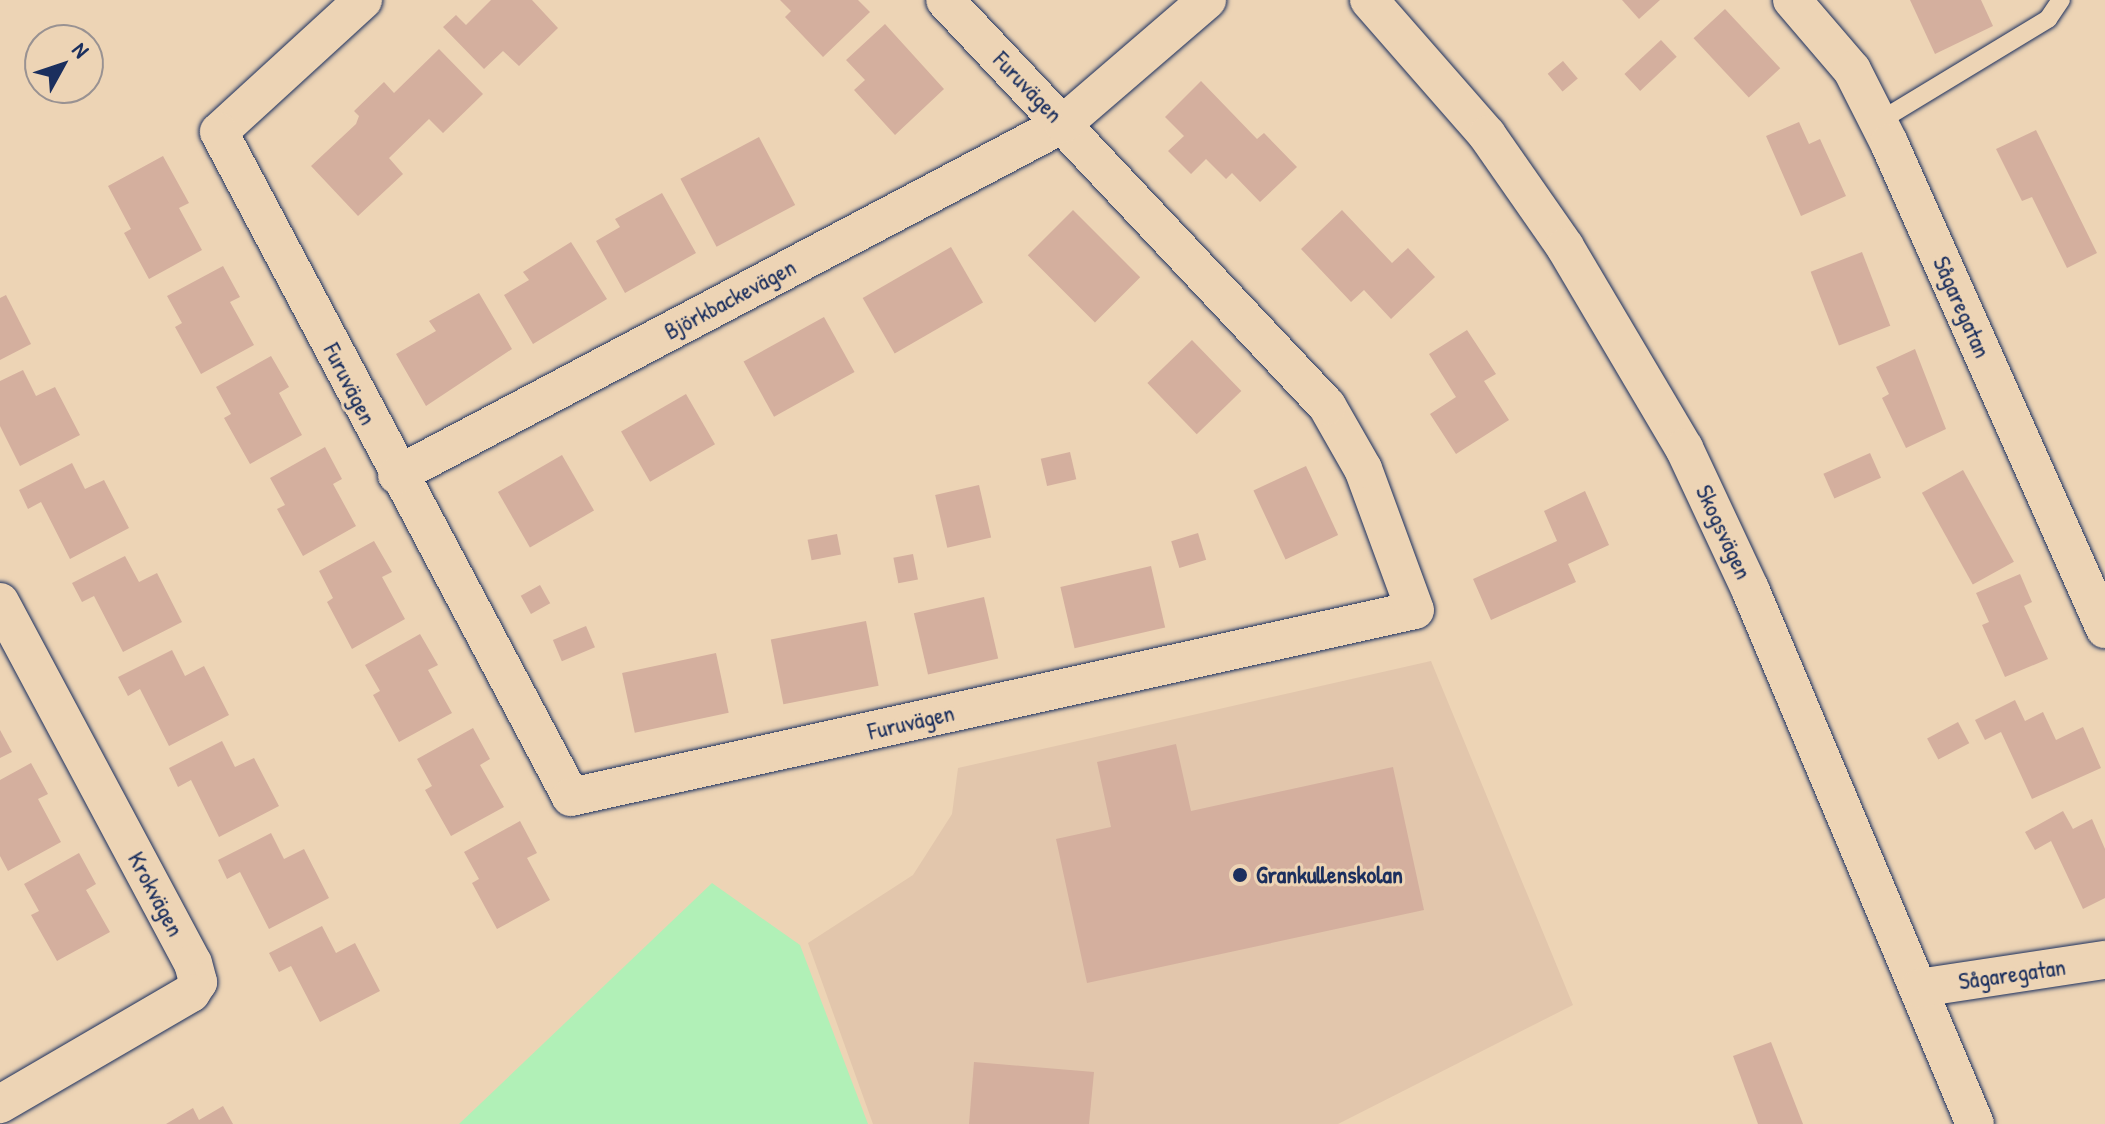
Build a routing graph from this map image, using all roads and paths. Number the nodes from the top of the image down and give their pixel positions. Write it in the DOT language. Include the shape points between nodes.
graph roads {
  1 [pos="363,0"];
  2 [pos="945,0"];
  3 [pos="1207,0"];
  4 [pos="1369,0"];
  5 [pos="1792,0"];
  6 [pos="2061,0"];
  7 [pos="1878,122"];
  8 [pos="1063,124"];
  9 [pos="397,475"];
  10 [pos="0,602"];
  11 [pos="2105,629"];
  12 [pos="2105,960"];
  13 [pos="1919,988"];
  14 [pos="0,1104"];
  15 [pos="1975,1124"];
  1 -- 9 [label="street, Furuvägen" via="219,132"];
  2 -- 8 [label="street, Furuvägen"];
  3 -- 8 [label="street, Björkbackevägen"];
  4 -- 13 [label="street, Skogsvägen" via="1487,135 1565,247 1684,448 1750,589"];
  5 -- 7 [label="street, Sågaregatan" via="1852,70"];
  6 -- 7 [label="lane" via="2048,19"];
  7 -- 11 [label="street, Sågaregatan"];
  8 -- 9 [label="street, Björkbackevägen"];
  8 -- 9 [label="street, Furuvägen" via="1327,406 1363,469 1415,610 571,797"];
  10 -- 14 [label="street, Krokvägen" via="193,963 198,982 191,993"];
  12 -- 13 [label="street, Sågaregatan"];
  13 -- 15 [label="street, Skogsvägen"];
}
